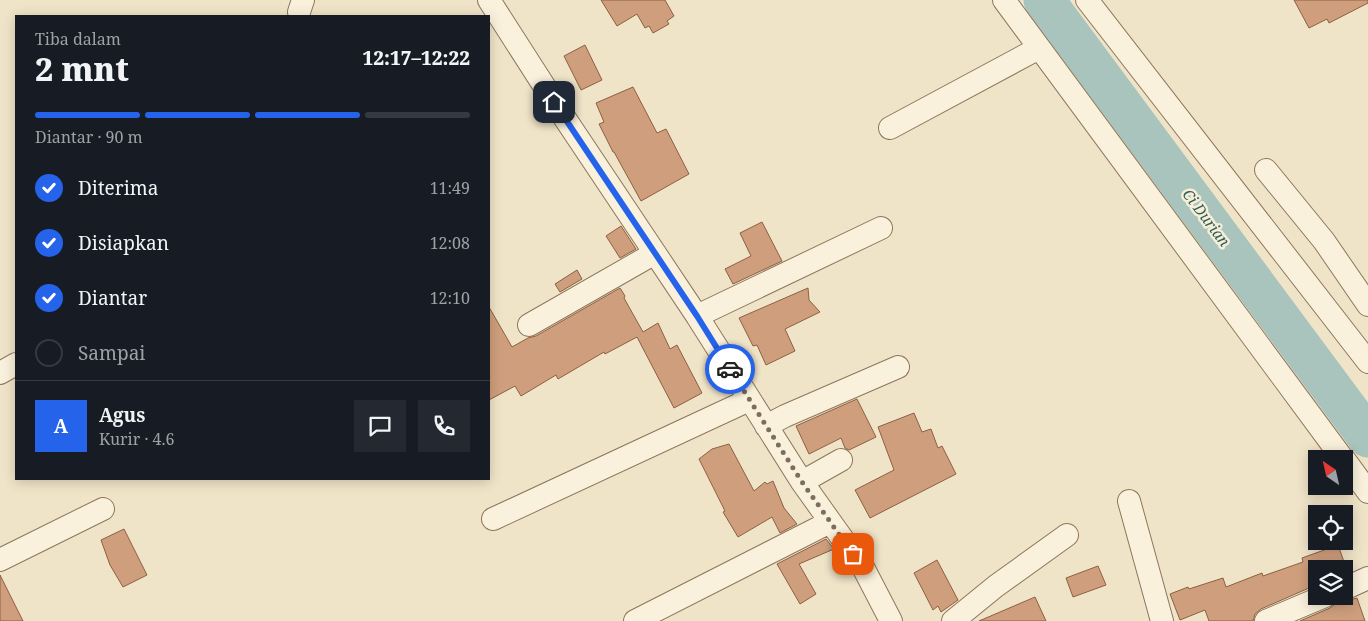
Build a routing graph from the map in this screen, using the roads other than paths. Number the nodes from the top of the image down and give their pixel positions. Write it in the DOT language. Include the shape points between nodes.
graph roads {
  1 [pos="1004,0"];
  2 [pos="1087,0"];
  3 [pos="492,6"];
  4 [pos="1039,48"];
  5 [pos="890,128"];
  6 [pos="1266,170"];
  7 [pos="881,228"];
  8 [pos="655,253"];
  9 [pos="1368,305"];
  10 [pos="697,316"];
  11 [pos="530,325"];
  12 [pos="1368,362"];
  13 [pos="15,364"];
  14 [pos="898,367"];
  15 [pos="0,372"];
  16 [pos="749,400"];
  17 [pos="766,426"];
  18 [pos="1337,450"];
  19 [pos="841,460"];
  20 [pos="1353,471"];
  21 [pos="802,482"];
  22 [pos="1368,492"];
  23 [pos="1129,502"];
  24 [pos="102,509"];
  25 [pos="493,519"];
  26 [pos="830,522"];
  27 [pos="1067,535"];
  28 [pos="0,560"];
  29 [pos="1368,578"];
  30 [pos="1353,584"];
  31 [pos="1308,603"];
  32 [pos="651,613"];
  33 [pos="890,621"];
  34 [pos="953,621"];
  35 [pos="1162,621"];
  36 [pos="1266,621"];
  1 -- 4 [label="street"];
  2 -- 12 [label="street"];
  3 -- 8 [label="street"];
  4 -- 5 [label="street"];
  4 -- 18 [label="street"];
  6 -- 9 [label="street" via="1324,241"];
  7 -- 10 [label="street"];
  8 -- 10 [label="street"];
  8 -- 11 [label="street"];
  10 -- 16 [label="street"];
  13 -- 15 [label="street"];
  14 -- 17 [label="street"];
  16 -- 17 [label="street"];
  16 -- 25 [label="street"];
  17 -- 21 [label="street"];
  19 -- 21 [label="street"];
  20 -- 22 [label="street"];
  21 -- 26 [label="street"];
  23 -- 35 [label="street"];
  24 -- 28 [label="street"];
  26 -- 32 [label="street"];
  26 -- 33 [label="street" via="864,569"];
  27 -- 34 [label="street"];
  29 -- 30 [label="street"];
  31 -- 36 [label="street"];
}
